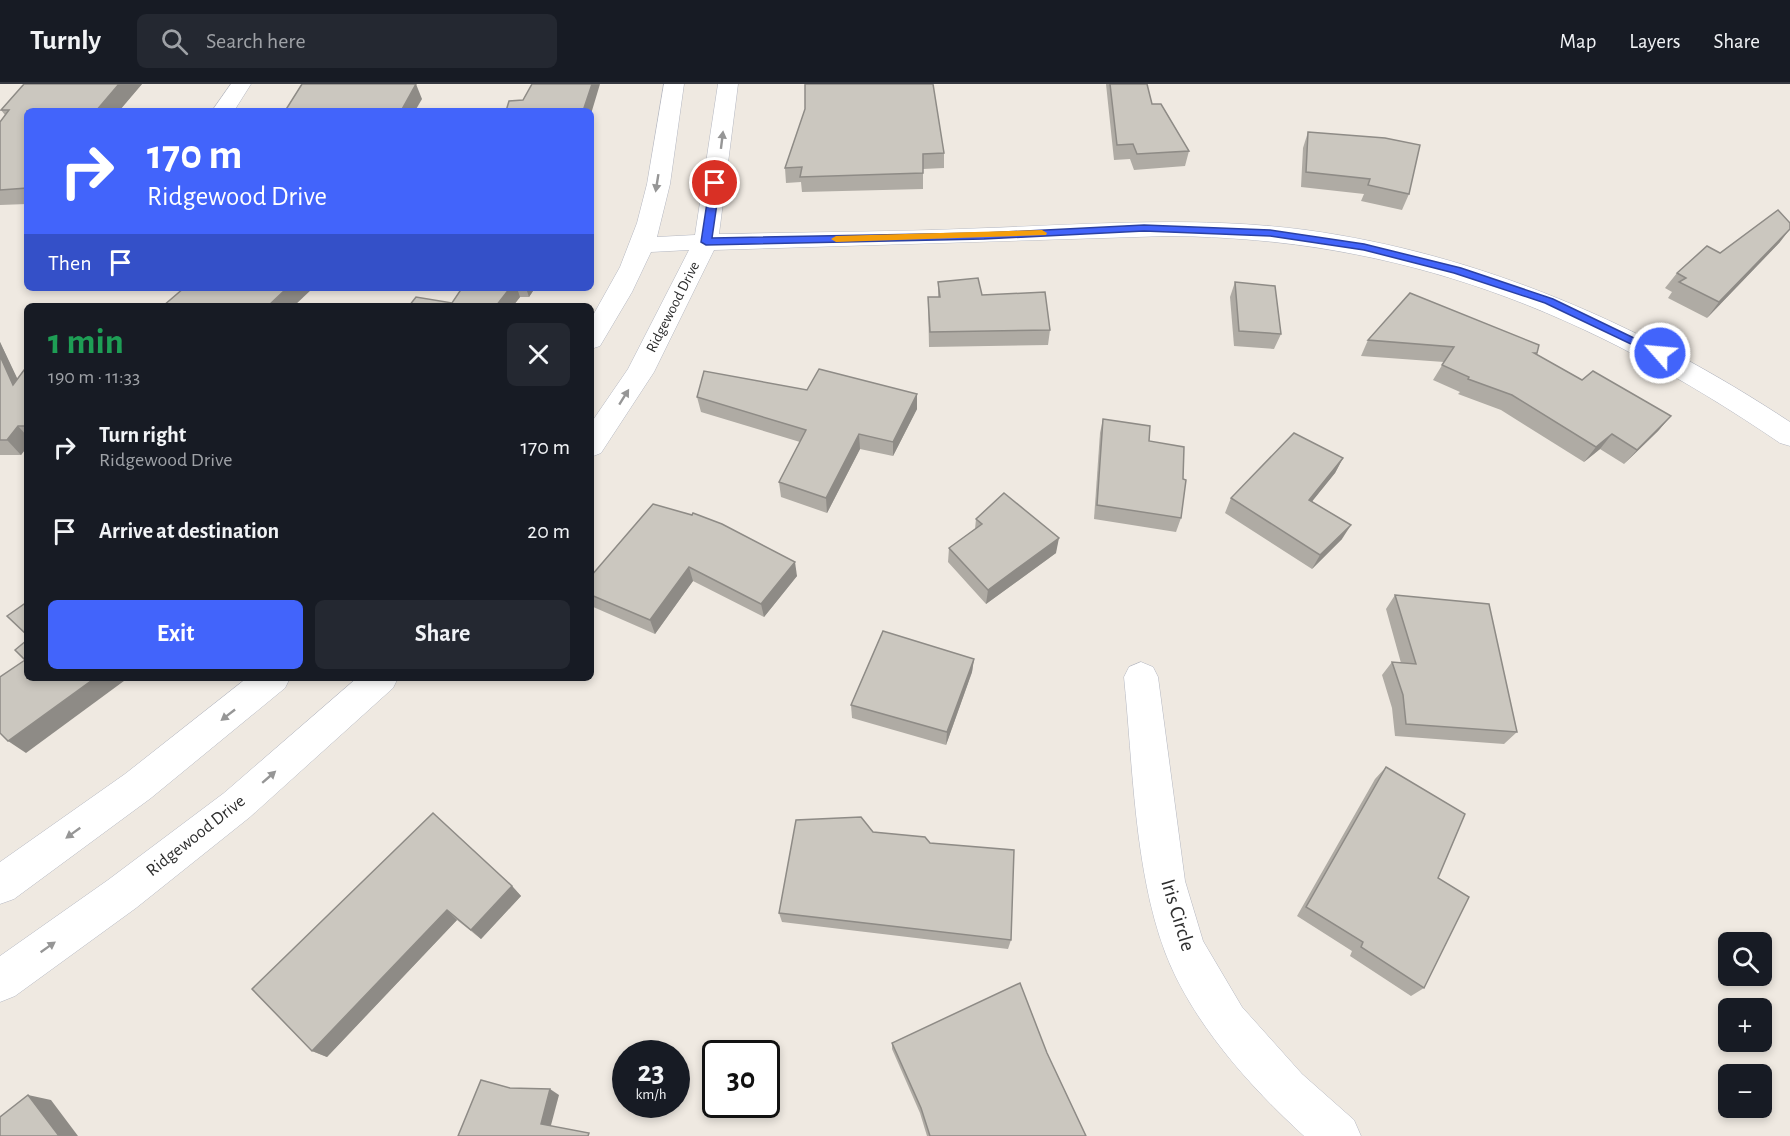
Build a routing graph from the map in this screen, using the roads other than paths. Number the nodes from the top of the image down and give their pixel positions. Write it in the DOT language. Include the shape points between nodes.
graph roads {
  1 [pos="241,84"];
  2 [pos="674,84"];
  3 [pos="728,84"];
  4 [pos="225,108"];
  5 [pos="706,242"];
  6 [pos="643,244"];
  7 [pos="594,335"];
  8 [pos="1790,436"];
  9 [pos="594,441"];
  10 [pos="1141,677"];
  11 [pos="269,681"];
  12 [pos="378,681"];
  13 [pos="0,885"];
  14 [pos="0,981"];
  15 [pos="1338,1136"];
  1 -- 4 [label="street"];
  2 -- 6 [label="street, one-way" via="651,220"];
  5 -- 3 [label="street, Ridgewood Drive, one-way"];
  5 -- 6 [label="street"];
  5 -- 8 [label="street" via="1144,228 1227,230 1318,239 1419,260 1549,301 1660,353 1741,401"];
  9 -- 5 [label="street, Ridgewood Drive, one-way" via="640,372"];
  6 -- 7 [label="street"];
  10 -- 15 [label="street, Iris Circle" via="1165,880 1185,950 1227,1022 1286,1090"];
  11 -- 13 [label="street, one-way" via="138,786"];
  14 -- 12 [label="street, Ridgewood Drive, one-way" via="237,805"];
}
